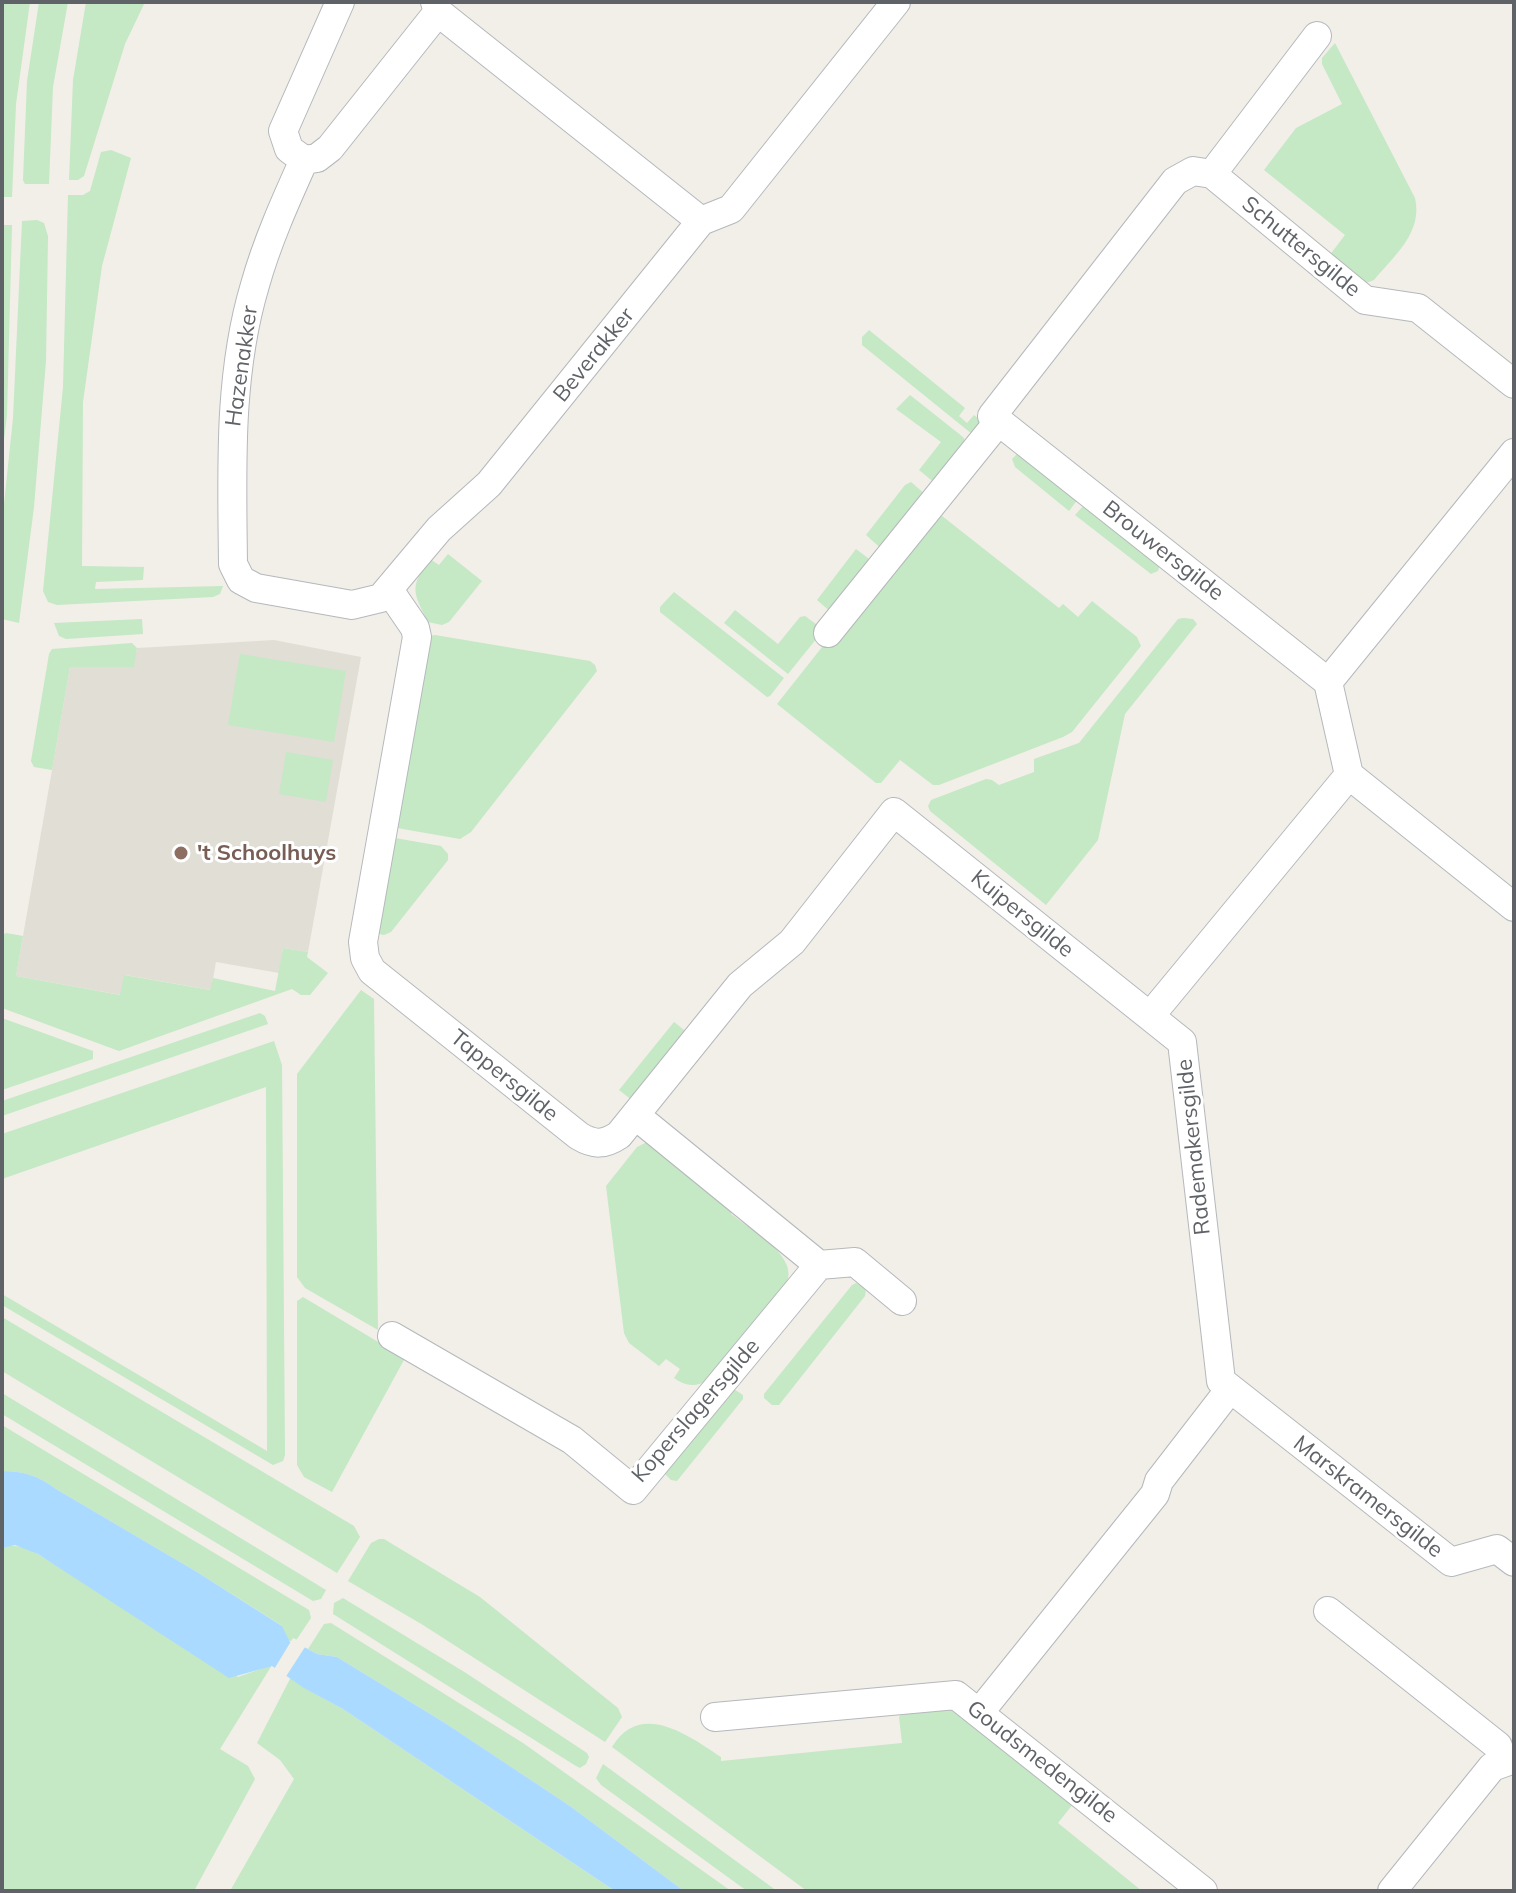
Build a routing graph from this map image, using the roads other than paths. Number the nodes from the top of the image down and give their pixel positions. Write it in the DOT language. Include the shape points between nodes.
graph roads {
  1 [pos="340,2"];
  2 [pos="896,2"];
  3 [pos="436,7"];
  4 [pos="1317,36"];
  5 [pos="304,160"];
  6 [pos="1212,174"];
  7 [pos="701,221"];
  8 [pos="1514,384"];
  9 [pos="996,419"];
  10 [pos="1514,453"];
  11 [pos="241,580"];
  12 [pos="389,590"];
  13 [pos="828,633"];
  14 [pos="1328,682"];
  15 [pos="1349,775"];
  16 [pos="894,812"];
  17 [pos="1514,907"];
  18 [pos="1150,1016"];
  19 [pos="635,1115"];
  20 [pos="819,1265"];
  21 [pos="902,1301"];
  22 [pos="392,1336"];
  23 [pos="1230,1389"];
  24 [pos="1514,1562"];
  25 [pos="1328,1611"];
  26 [pos="979,1713"];
  27 [pos="715,1717"];
  28 [pos="1508,1761"];
  29 [pos="1203,1891"];
  30 [pos="1392,1891"];
  1 -- 5 [label="street" via="283,131 289,149"];
  2 -- 7 [label="street, Beverakker" via="731,209"];
  3 -- 5 [label="street" via="330,148"];
  3 -- 7 [label="street"];
  4 -- 6 [label="street"];
  5 -- 11 [label="street, Hazenakker" via="255,284 238,373 233,564"];
  6 -- 8 [label="street, Schuttersgilde" via="1365,300 1418,308"];
  6 -- 9 [label="street" via="1193,171 1175,181"];
  7 -- 12 [label="street, Beverakker" via="489,484 439,529"];
  9 -- 13 [label="street"];
  9 -- 14 [label="street, Brouwersgilde"];
  10 -- 14 [label="street"];
  11 -- 12 [label="street, Beverakker" via="256,588 352,605 371,602"];
  12 -- 19 [label="street, Tappersgilde" via="417,637 363,942 367,965 590,1142 611,1141"];
  14 -- 15 [label="street"];
  15 -- 17 [label="street"];
  15 -- 18 [label="street"];
  16 -- 18 [label="street, Kuipersgilde"];
  16 -- 19 [label="street, Tappersgilde" via="792,942 740,985"];
  18 -- 23 [label="street, Rademakersgilde" via="1182,1042 1221,1381"];
  19 -- 20 [label="street"];
  20 -- 21 [label="street" via="855,1262"];
  20 -- 22 [label="street, Koperslagersgilde" via="633,1490 572,1440"];
  23 -- 24 [label="street, Marskramersgilde" via="1451,1562 1497,1549"];
  23 -- 26 [label="street" via="1159,1481 1155,1494"];
  25 -- 28 [label="street" via="1498,1746"];
  26 -- 27 [label="street, Goudsmedengilde" via="956,1695"];
  26 -- 29 [label="street, Goudsmedengilde"];
  28 -- 30 [label="street" via="1492,1767"];
}
